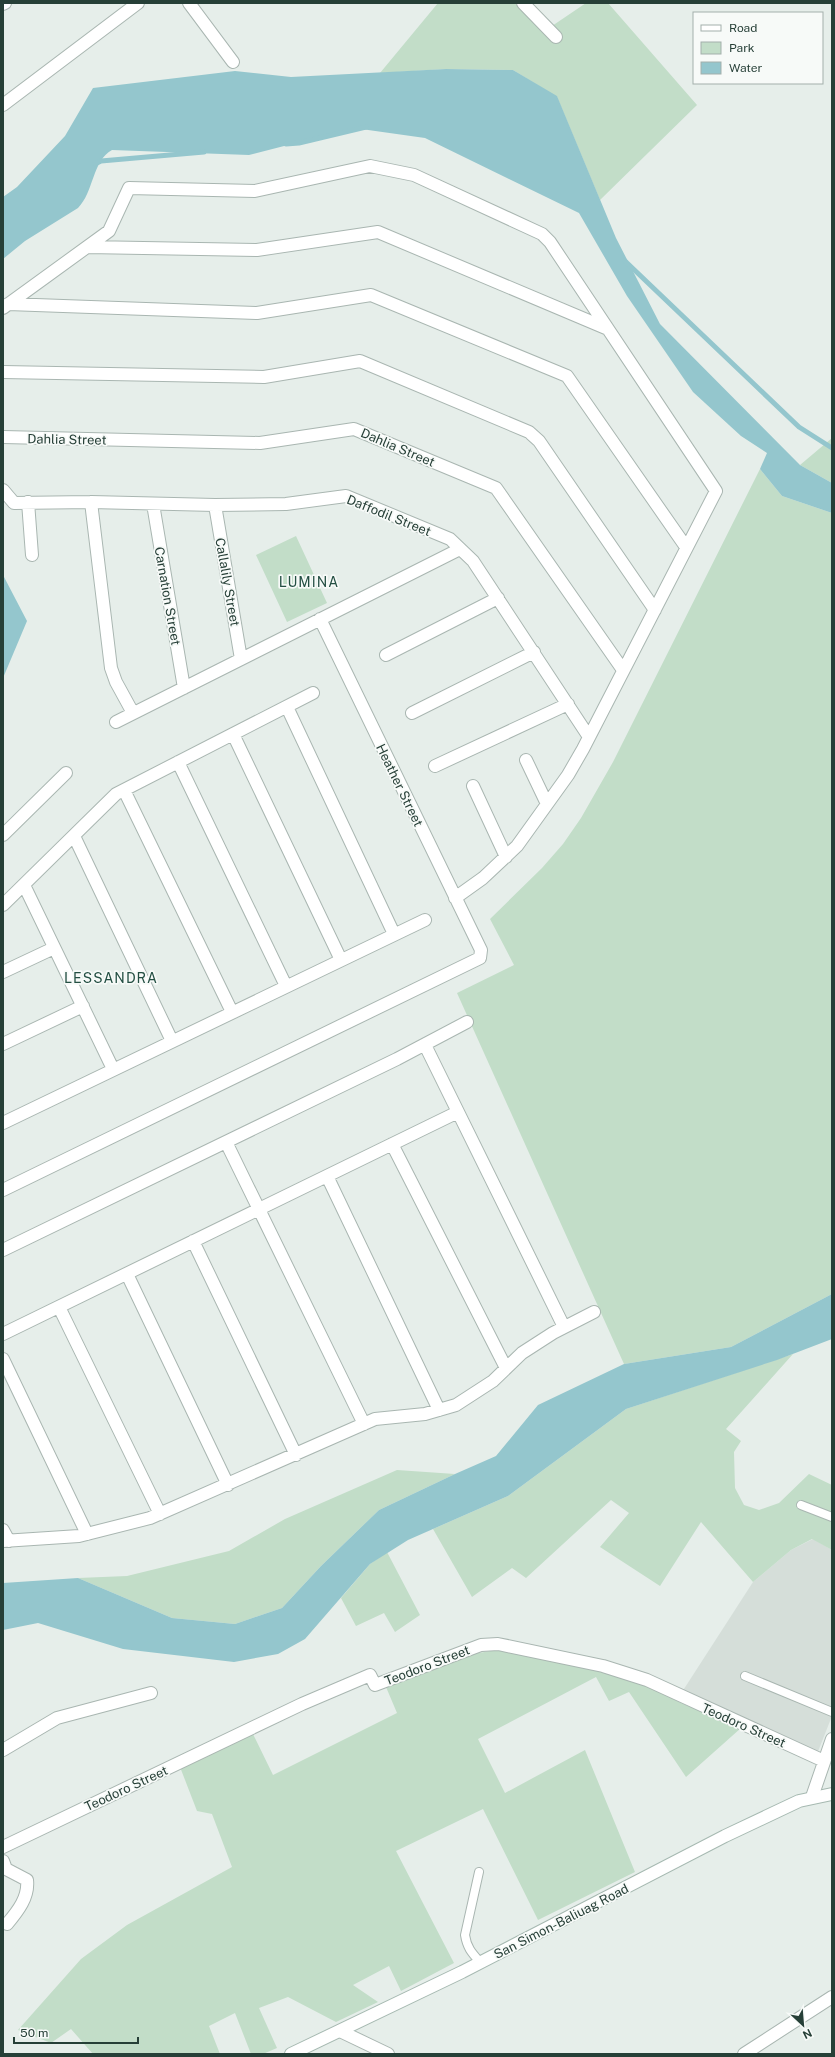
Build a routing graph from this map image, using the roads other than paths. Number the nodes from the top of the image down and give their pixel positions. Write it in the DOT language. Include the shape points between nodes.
graph roads {
  1 [pos="138,3"];
  2 [pos="190,3"];
  3 [pos="523,3"];
  4 [pos="556,37"];
  5 [pos="233,62"];
  6 [pos="3,105"];
  7 [pos="87,247"];
  8 [pos="5,306"];
  9 [pos="608,329"];
  10 [pos="3,372"];
  11 [pos="3,437"];
  12 [pos="3,490"];
  13 [pos="28,502"];
  14 [pos="92,502"];
  15 [pos="153,504"];
  16 [pos="215,505"];
  17 [pos="686,547"];
  18 [pos="460,549"];
  19 [pos="32,554"];
  20 [pos="498,598"];
  21 [pos="655,610"];
  22 [pos="320,619"];
  23 [pos="534,652"];
  24 [pos="386,655"];
  25 [pos="241,659"];
  26 [pos="623,670"];
  27 [pos="184,688"];
  28 [pos="313,693"];
  29 [pos="568,704"];
  30 [pos="286,707"];
  31 [pos="133,713"];
  32 [pos="412,713"];
  33 [pos="116,722"];
  34 [pos="233,734"];
  35 [pos="589,737"];
  36 [pos="526,760"];
  37 [pos="178,762"];
  38 [pos="435,766"];
  39 [pos="66,773"];
  40 [pos="473,786"];
  41 [pos="124,790"];
  42 [pos="547,804"];
  43 [pos="3,835"];
  44 [pos="74,836"];
  45 [pos="506,857"];
  46 [pos="24,885"];
  47 [pos="455,898"];
  48 [pos="3,905"];
  49 [pos="425,920"];
  50 [pos="394,934"];
  51 [pos="54,948"];
  52 [pos="341,960"];
  53 [pos="3,972"];
  54 [pos="286,986"];
  55 [pos="83,1006"];
  56 [pos="232,1012"];
  57 [pos="467,1022"];
  58 [pos="172,1041"];
  59 [pos="3,1044"];
  60 [pos="425,1044"];
  61 [pos="113,1069"];
  62 [pos="458,1112"];
  63 [pos="3,1123"];
  64 [pos="226,1142"];
  65 [pos="392,1144"];
  66 [pos="327,1176"];
  67 [pos="3,1190"];
  68 [pos="259,1209"];
  69 [pos="193,1241"];
  70 [pos="3,1250"];
  71 [pos="127,1274"];
  72 [pos="59,1307"];
  73 [pos="594,1312"];
  74 [pos="564,1327"];
  75 [pos="4,1330"];
  76 [pos="3,1359"];
  77 [pos="506,1368"];
  78 [pos="439,1410"];
  79 [pos="364,1424"];
  80 [pos="296,1455"];
  81 [pos="228,1485"];
  82 [pos="801,1505"];
  83 [pos="160,1514"];
  84 [pos="832,1517"];
  85 [pos="3,1530"];
  86 [pos="87,1534"];
  87 [pos="6,1541"];
  88 [pos="745,1676"];
  89 [pos="151,1693"];
  90 [pos="832,1712"];
  91 [pos="832,1739"];
  92 [pos="3,1750"];
  93 [pos="824,1762"];
  94 [pos="832,1794"];
  95 [pos="812,1798"];
  96 [pos="3,1846"];
  97 [pos="3,1861"];
  98 [pos="479,1872"];
  99 [pos="8,1924"];
  100 [pos="480,1962"];
  101 [pos="832,1997"];
  102 [pos="340,2031"];
  103 [pos="291,2054"];
  104 [pos="388,2054"];
  105 [pos="744,2054"];
  1 -- 6 [label="street"];
  2 -- 5 [label="street"];
  3 -- 4 [label="street"];
  7 -- 8 [label="street"];
  7 -- 9 [label="street" via="257,250 378,232"];
  7 -- 9 [label="street" via="109,232 129,188 255,191 370,166 414,175 542,234 550,242"];
  8 -- 17 [label="street" via="257,313 371,294 567,376"];
  9 -- 17 [label="street" via="716,491"];
  10 -- 21 [label="street" via="264,377 360,361 530,432 539,441"];
  11 -- 26 [label="street, Dahlia Street" via="260,443 354,429 496,488"];
  12 -- 13 [label="street, Daffodil Street" via="14,503"];
  13 -- 14 [label="street, Daffodil Street"];
  13 -- 19 [label="street"];
  14 -- 15 [label="street, Daffodil Street"];
  14 -- 31 [label="street" via="111,668"];
  15 -- 16 [label="street, Daffodil Street"];
  15 -- 27 [label="street, Carnation Street"];
  16 -- 18 [label="street, Daffodil Street" via="286,504 346,496 450,539"];
  16 -- 25 [label="street, Callalily Street"];
  17 -- 21 [label="street"];
  18 -- 20 [label="street, Daffodil Street" via="473,561"];
  18 -- 22 [label="street"];
  20 -- 23 [label="street, Daffodil Street"];
  20 -- 24 [label="street"];
  21 -- 26 [label="street"];
  22 -- 25 [label="street"];
  22 -- 47 [label="street, Heather Street"];
  23 -- 29 [label="street, Daffodil Street"];
  23 -- 32 [label="street"];
  25 -- 27 [label="street"];
  26 -- 35 [label="street"];
  27 -- 31 [label="street"];
  28 -- 30 [label="street"];
  29 -- 35 [label="street, Daffodil Street"];
  29 -- 38 [label="street"];
  30 -- 34 [label="street"];
  30 -- 50 [label="street"];
  31 -- 33 [label="street"];
  34 -- 37 [label="street"];
  34 -- 52 [label="street"];
  35 -- 42 [label="street" via="568,776"];
  36 -- 42 [label="street"];
  37 -- 41 [label="street"];
  37 -- 54 [label="street"];
  39 -- 43 [label="street"];
  40 -- 45 [label="street"];
  41 -- 44 [label="street" via="116,794"];
  41 -- 56 [label="street"];
  42 -- 45 [label="street"];
  44 -- 46 [label="street"];
  44 -- 58 [label="street"];
  45 -- 47 [label="street" via="484,878"];
  46 -- 48 [label="street"];
  46 -- 51 [label="street"];
  47 -- 67 [label="street, Heather Street" via="481,950 480,958 476,962"];
  49 -- 50 [label="street"];
  50 -- 52 [label="street"];
  51 -- 53 [label="street"];
  51 -- 55 [label="street"];
  52 -- 54 [label="street"];
  54 -- 56 [label="street"];
  55 -- 59 [label="street"];
  55 -- 61 [label="street"];
  56 -- 58 [label="street"];
  57 -- 60 [label="street"];
  58 -- 61 [label="street"];
  60 -- 62 [label="street"];
  60 -- 64 [label="street"];
  61 -- 63 [label="street"];
  62 -- 65 [label="street"];
  62 -- 74 [label="street"];
  64 -- 68 [label="street"];
  64 -- 70 [label="street"];
  65 -- 66 [label="street"];
  65 -- 77 [label="street"];
  66 -- 68 [label="street"];
  66 -- 78 [label="street"];
  68 -- 69 [label="street"];
  68 -- 79 [label="street"];
  69 -- 71 [label="street"];
  69 -- 80 [label="street"];
  71 -- 72 [label="street"];
  71 -- 81 [label="street"];
  72 -- 75 [label="street"];
  72 -- 83 [label="street"];
  73 -- 74 [label="street"];
  74 -- 77 [label="street" via="522,1352"];
  76 -- 86 [label="street"];
  77 -- 78 [label="street" via="493,1381 456,1405"];
  78 -- 79 [label="street" via="425,1414 375,1419"];
  79 -- 80 [label="street"];
  80 -- 81 [label="street"];
  81 -- 83 [label="street"];
  82 -- 84 [label="lane"];
  83 -- 86 [label="street"];
  85 -- 87 [label="street"];
  86 -- 87 [label="street"];
  88 -- 90 [label="lane"];
  89 -- 92 [label="street" via="57,1718"];
  91 -- 93 [label="street"];
  93 -- 95 [label="street"];
  93 -- 96 [label="street, Teodoro Street" via="647,1680 603,1666 506,1645 480,1645 375,1685 370,1675 302,1704"];
  94 -- 95 [label="street, San Simon-Baliuag Road"];
  95 -- 100 [label="street, San Simon-Baliuag Road" via="799,1801 725,1836"];
  97 -- 99 [label="street" via="6,1869 27,1880 28,1888 19,1910"];
  98 -- 100 [label="lane" via="465,1935 467,1945"];
  100 -- 102 [label="street, San Simon-Baliuag Road"];
  101 -- 105 [label="street"];
  102 -- 103 [label="street, San Simon-Baliuag Road"];
  102 -- 104 [label="street"];
}
